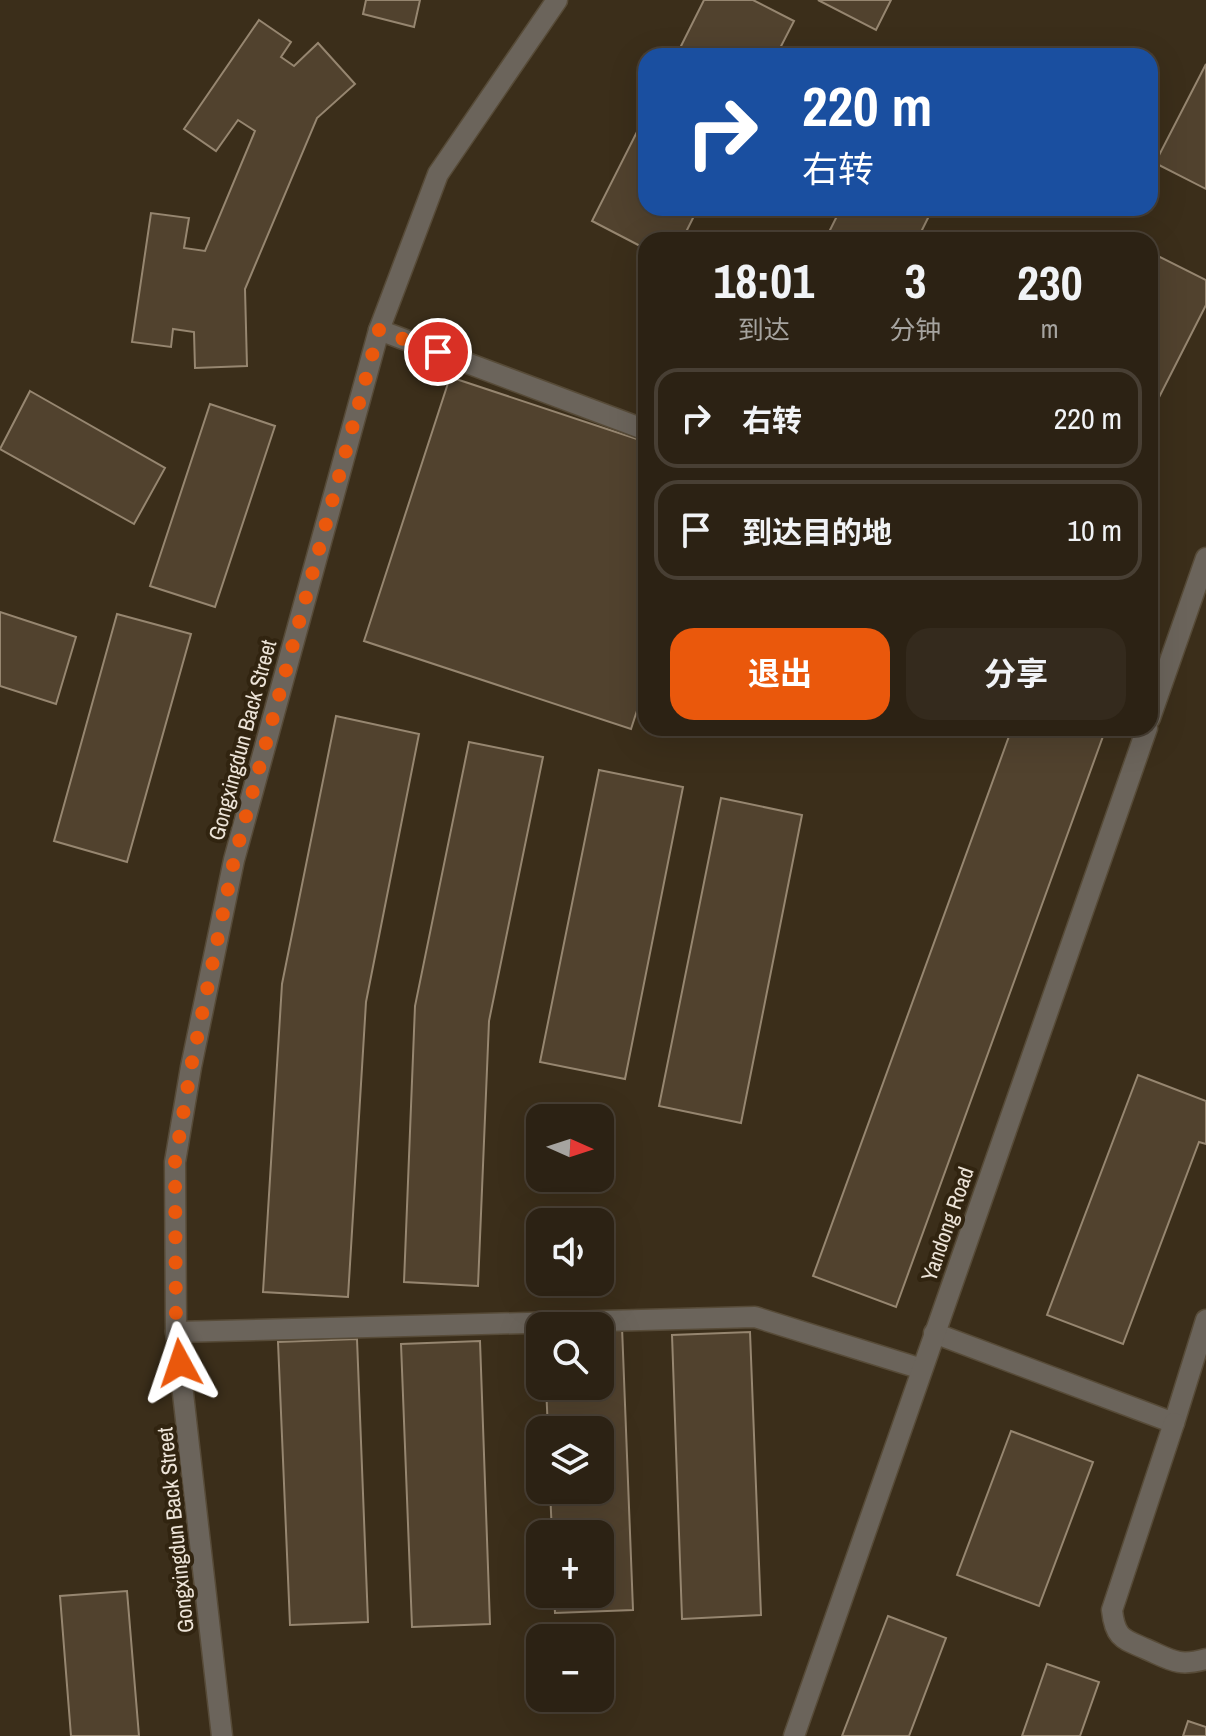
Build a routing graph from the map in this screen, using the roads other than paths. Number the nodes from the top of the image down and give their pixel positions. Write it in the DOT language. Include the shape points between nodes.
graph roads {
  1 [pos="557,0"];
  2 [pos="379,330"];
  3 [pos="638,427"];
  4 [pos="1206,558"];
  5 [pos="1158,656"];
  6 [pos="1170,660"];
  7 [pos="1158,695"];
  8 [pos="1144,736"];
  9 [pos="1206,1320"];
  10 [pos="176,1332"];
  11 [pos="934,1333"];
  12 [pos="922,1369"];
  13 [pos="1174,1423"];
  14 [pos="1206,1659"];
  15 [pos="222,1736"];
  16 [pos="794,1736"];
  1 -- 2 [label="street, Gongxingdun Back Street" via="438,174"];
  2 -- 3 [label="street"];
  2 -- 10 [label="street, Gongxingdun Back Street" via="234,860 191,1067 175,1162"];
  4 -- 6 [label="street"];
  5 -- 6 [label="street"];
  6 -- 7 [label="street"];
  8 -- 11 [label="street, Yandong Road"];
  9 -- 13 [label="street"];
  10 -- 12 [label="street" via="755,1317"];
  10 -- 15 [label="street, Gongxingdun Back Street"];
  11 -- 12 [label="street, Yandong Road"];
  11 -- 13 [label="street"];
  12 -- 16 [label="street, Yandong Road"];
  13 -- 14 [label="street" via="1112,1610 1113,1621 1125,1640 1160,1658 1176,1663"];
}
